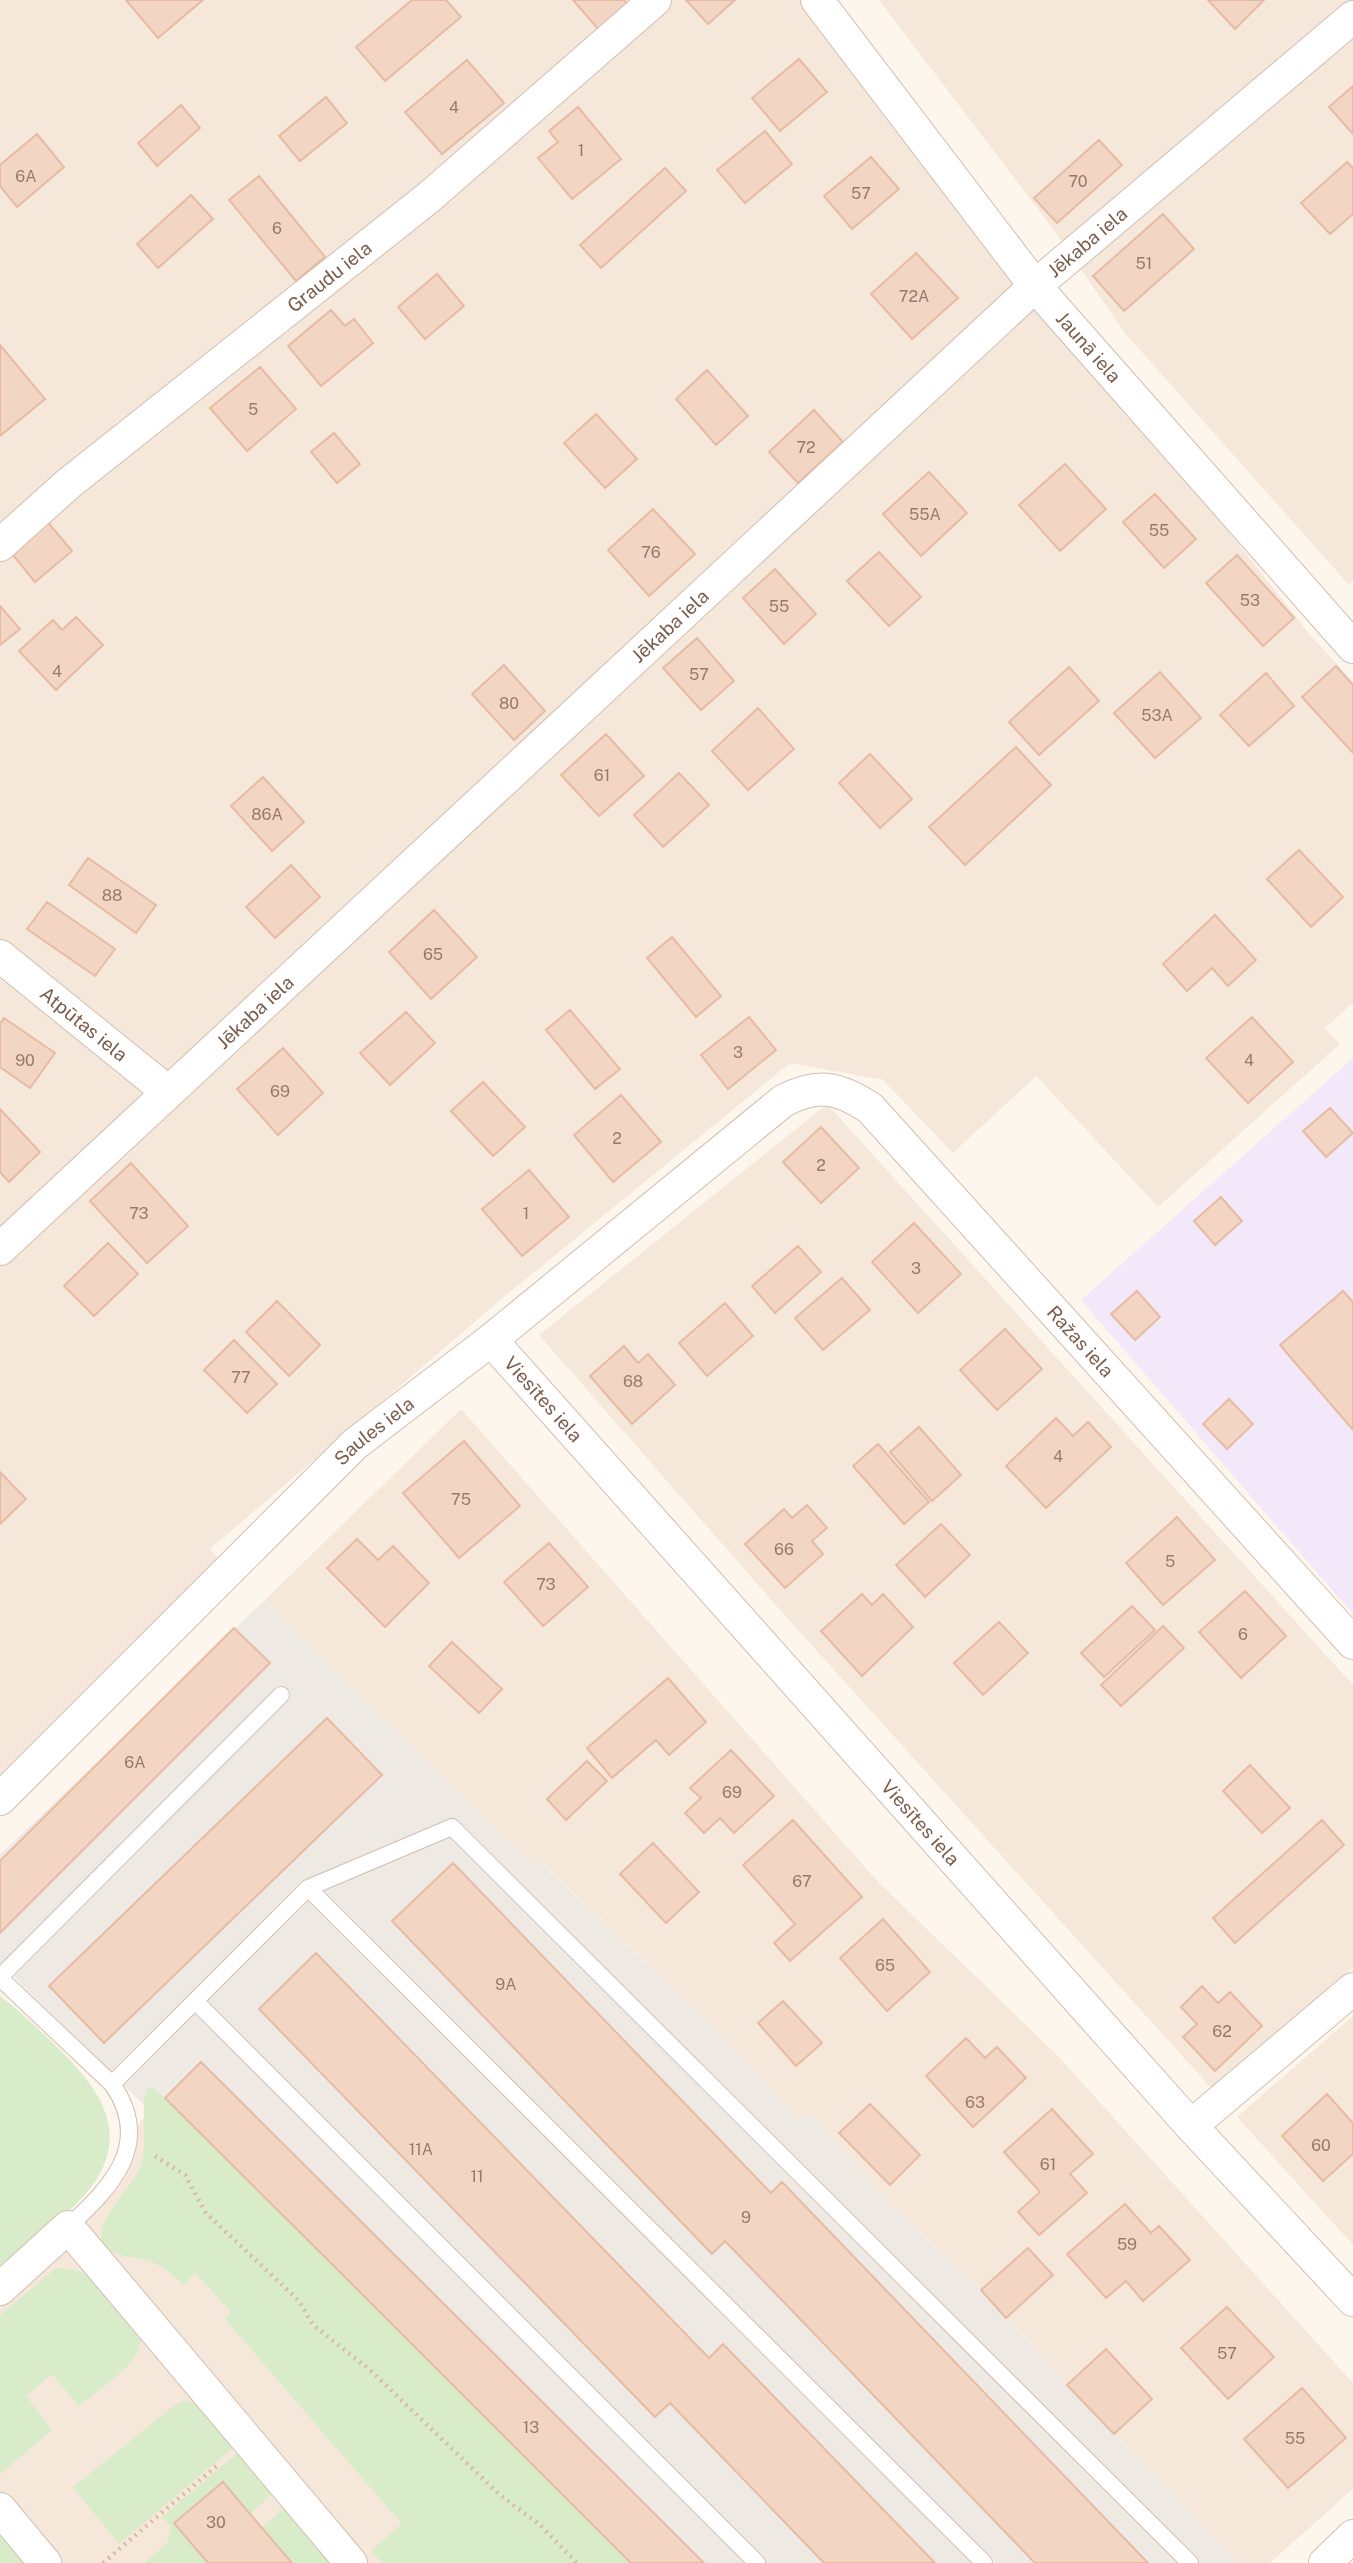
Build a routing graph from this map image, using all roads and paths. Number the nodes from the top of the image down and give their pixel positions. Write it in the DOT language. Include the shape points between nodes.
graph roads {
  1 [pos="655,0"];
  2 [pos="817,0"];
  3 [pos="1353,17"];
  4 [pos="1035,286"];
  5 [pos="0,545"];
  6 [pos="1349,634"];
  7 [pos="0,956"];
  8 [pos="168,1092"];
  9 [pos="783,1101"];
  10 [pos="0,1249"];
  11 [pos="491,1340"];
  12 [pos="1353,1643"];
  13 [pos="281,1695"];
  14 [pos="0,1798"];
  15 [pos="309,1888"];
  16 [pos="0,1977"];
  17 [pos="1353,1989"];
  18 [pos="195,2001"];
  19 [pos="112,2084"];
  20 [pos="1191,2126"];
  21 [pos="129,2140"];
  22 [pos="68,2227"];
  23 [pos="0,2288"];
  24 [pos="1353,2300"];
  25 [pos="247,2440"];
  26 [pos="0,2509"];
  27 [pos="1353,2536"];
  28 [pos="45,2563"];
  29 [pos="103,2563"];
  30 [pos="351,2563"];
  31 [pos="577,2563"];
  32 [pos="757,2563"];
  33 [pos="984,2563"];
  34 [pos="1190,2563"];
  35 [pos="1325,2563"];
  1 -- 5 [label="street, Graudu iela" via="428,198 68,484"];
  2 -- 4 [label="street, Jaunā iela"];
  3 -- 4 [label="street, Jēkaba iela"];
  4 -- 6 [label="street, Jaunā iela"];
  4 -- 8 [label="street, Jēkaba iela"];
  7 -- 8 [label="street, Atpūtas iela"];
  8 -- 10 [label="street, Jēkaba iela"];
  9 -- 11 [label="street, Saules iela"];
  9 -- 12 [label="street, Ražas iela" via="802,1091 823,1089 838,1091 870,1108"];
  11 -- 14 [label="street, Saules iela" via="355,1444"];
  11 -- 20 [label="street, Viesītes iela"];
  13 -- 16 [label="lane"];
  15 -- 18 [label="lane"];
  15 -- 33 [label="lane"];
  15 -- 34 [label="lane" via="452,1827"];
  16 -- 19 [label="lane"];
  17 -- 20 [label="street"];
  18 -- 19 [label="lane"];
  18 -- 32 [label="lane"];
  19 -- 21 [label="lane" via="127,2112"];
  20 -- 24 [label="street, Viesītes iela"];
  21 -- 22 [label="lane" via="108,2187"];
  21 -- 31 [label="path" via="185,2175 206,2213 299,2301 313,2325 370,2370"];
  22 -- 23 [label="street"];
  22 -- 25 [label="street"];
  25 -- 29 [label="path"];
  25 -- 30 [label="street"];
  26 -- 28 [label="street"];
  27 -- 35 [label="street"];
}
